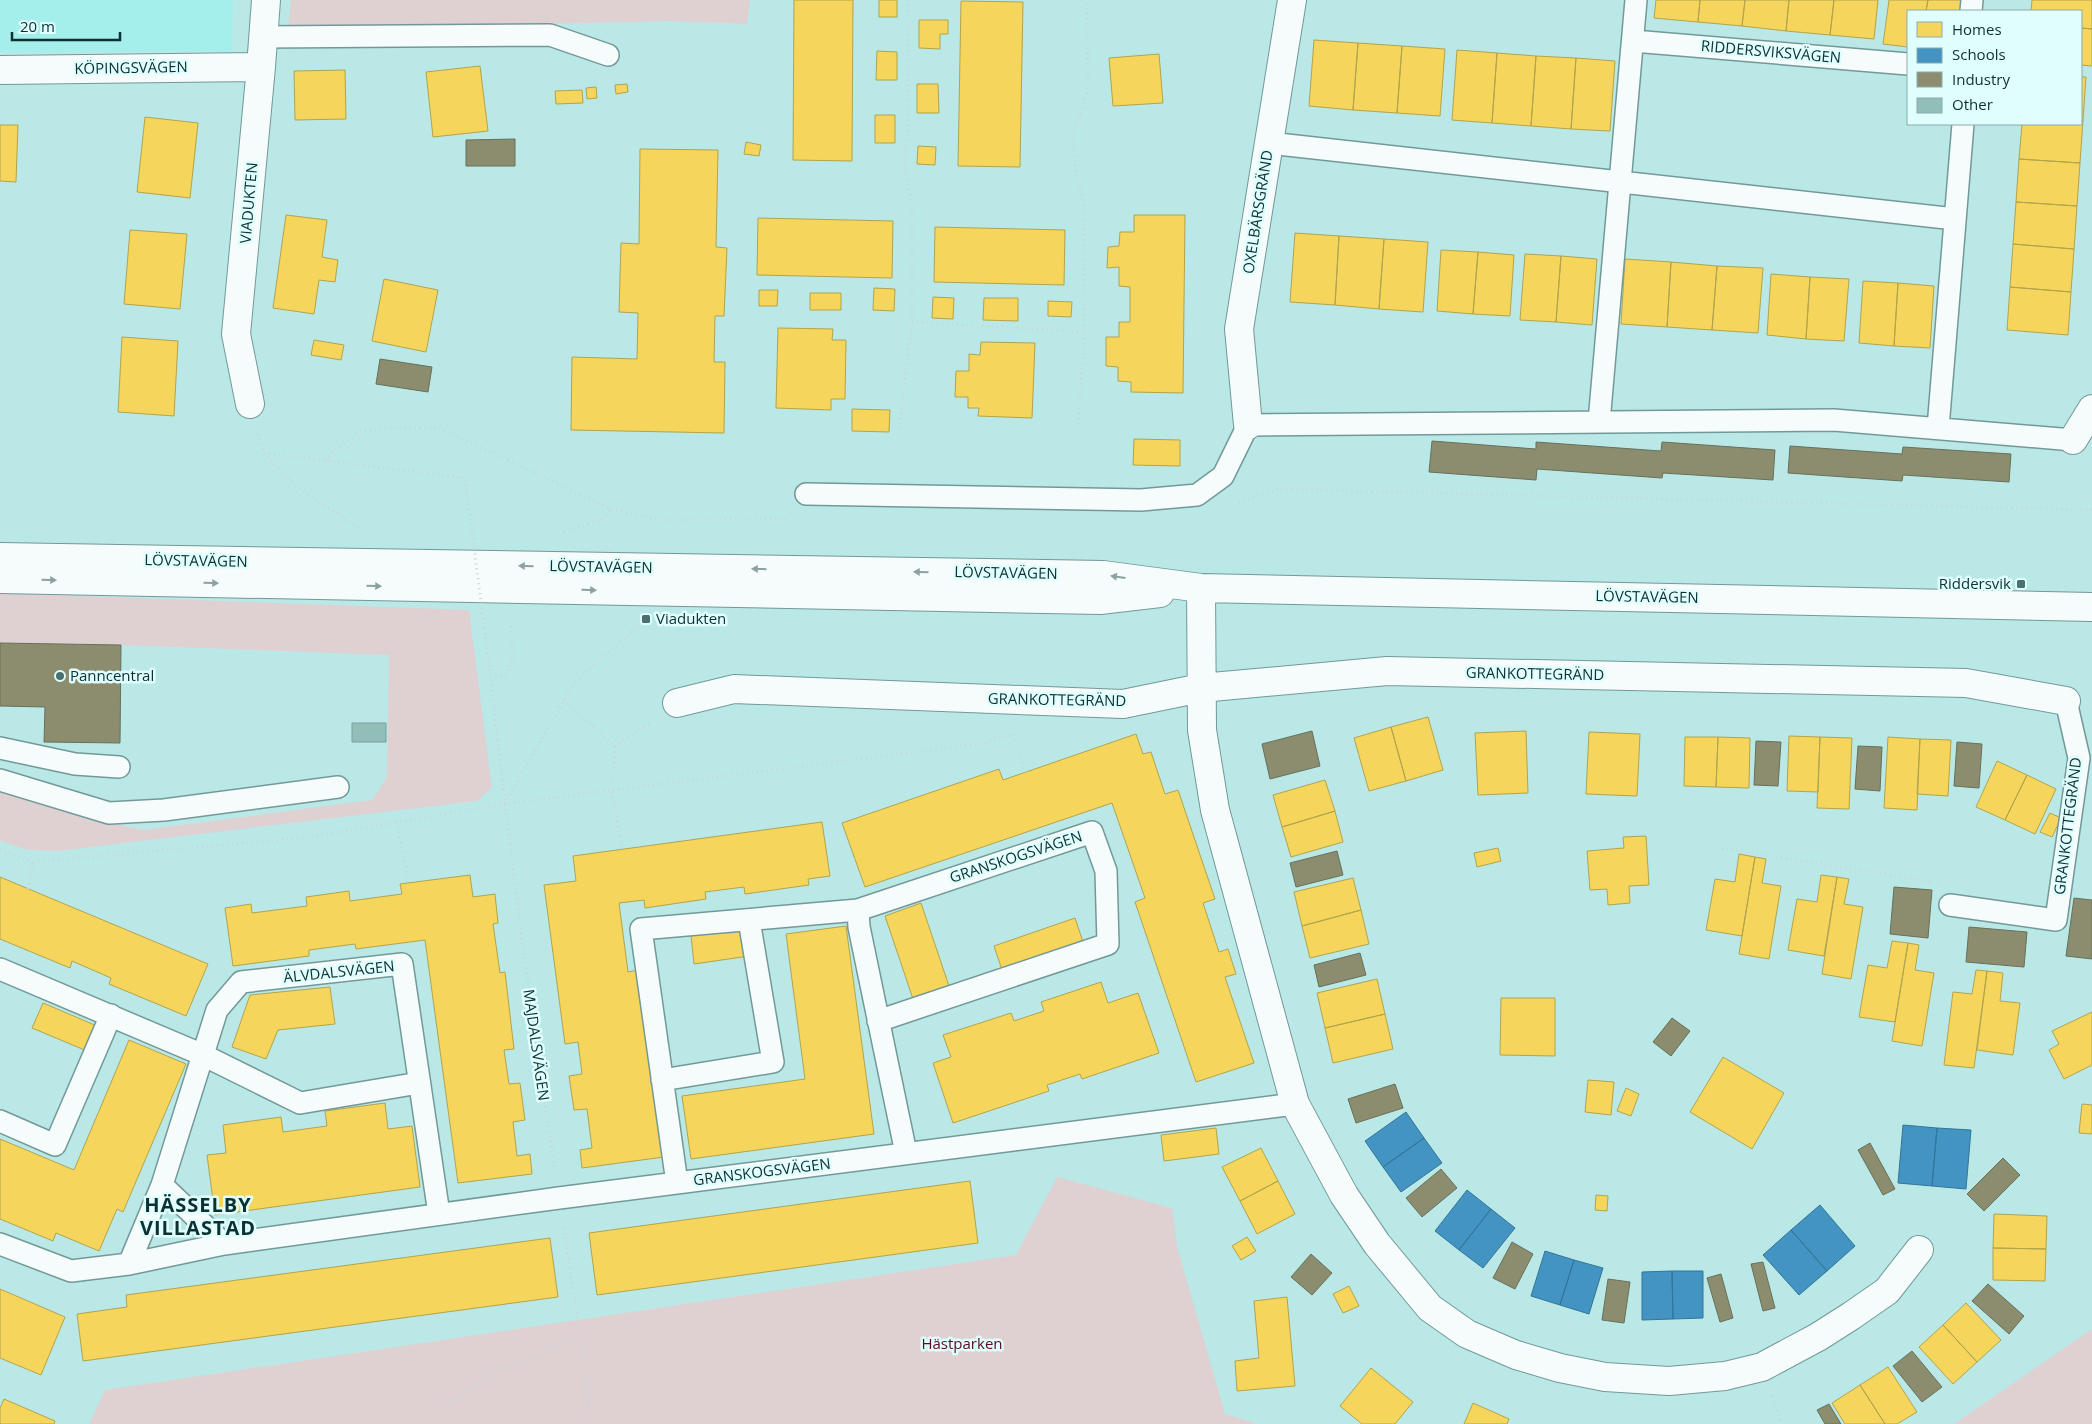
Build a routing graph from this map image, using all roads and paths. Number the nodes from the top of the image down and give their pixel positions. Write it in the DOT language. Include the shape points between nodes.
graph roads {
  1 [pos="266,0"];
  2 [pos="909,0"];
  3 [pos="1087,0"];
  4 [pos="1292,0"];
  5 [pos="1636,0"];
  6 [pos="263,37"];
  7 [pos="1633,41"];
  8 [pos="608,55"];
  9 [pos="1907,64"];
  10 [pos="262,67"];
  11 [pos="0,70"];
  12 [pos="1963,125"];
  13 [pos="1269,143"];
  14 [pos="1620,182"];
  15 [pos="1955,219"];
  16 [pos="912,322"];
  17 [pos="1085,332"];
  18 [pos="250,404"];
  19 [pos="2092,409"];
  20 [pos="1599,422"];
  21 [pos="1078,424"];
  22 [pos="1248,425"];
  23 [pos="1938,428"];
  24 [pos="899,429"];
  25 [pos="2074,440"];
  26 [pos="264,453"];
  27 [pos="806,494"];
  28 [pos="611,509"];
  29 [pos="366,533"];
  30 [pos="559,533"];
  31 [pos="472,544"];
  32 [pos="481,544"];
  33 [pos="0,558"];
  34 [pos="0,579"];
  35 [pos="1202,588"];
  36 [pos="2092,606"];
  37 [pos="511,611"];
  38 [pos="646,619"];
  39 [pos="491,678"];
  40 [pos="1200,688"];
  41 [pos="564,700"];
  42 [pos="2066,701"];
  43 [pos="677,703"];
  44 [pos="1022,732"];
  45 [pos="1013,734"];
  46 [pos="615,746"];
  47 [pos="0,748"];
  48 [pos="118,767"];
  49 [pos="1026,772"];
  50 [pos="0,780"];
  51 [pos="338,787"];
  52 [pos="612,790"];
  53 [pos="504,804"];
  54 [pos="397,822"];
  55 [pos="1722,848"];
  56 [pos="0,850"];
  57 [pos="622,850"];
  58 [pos="33,862"];
  59 [pos="408,883"];
  60 [pos="28,889"];
  61 [pos="1950,905"];
  62 [pos="858,910"];
  63 [pos="749,920"];
  64 [pos="0,969"];
  65 [pos="111,1015"];
  66 [pos="878,1021"];
  67 [pos="203,1055"];
  68 [pos="662,1080"];
  69 [pos="420,1083"];
  70 [pos="1295,1104"];
  71 [pos="0,1121"];
  72 [pos="906,1153"];
  73 [pos="677,1183"];
  74 [pos="162,1185"];
  75 [pos="559,1198"];
  76 [pos="439,1214"];
  77 [pos="0,1244"];
  78 [pos="224,1244"];
  79 [pos="1919,1250"];
  80 [pos="129,1264"];
  81 [pos="580,1336"];
  82 [pos="436,1412"];
  83 [pos="590,1424"];
  1 -- 6 [label="street, VIADUKTEN"];
  2 -- 16 [label="path" via="908,125 904,164 912,206"];
  3 -- 17 [label="path" via="1088,91 1072,138 1084,204"];
  4 -- 13 [label="street, OXELBÄRSGRÄND"];
  5 -- 7 [label="lane"];
  6 -- 8 [label="lane" via="550,35"];
  6 -- 10 [label="street, VIADUKTEN"];
  7 -- 9 [label="lane, RIDDERSVIKSVÄGEN"];
  7 -- 14 [label="lane"];
  10 -- 11 [label="street, KÖPINGSVÄGEN"];
  10 -- 18 [label="street, VIADUKTEN" via="236,334"];
  12 -- 15 [label="lane"];
  13 -- 14 [label="lane"];
  13 -- 22 [label="street, OXELBÄRSGRÄND" via="1239,329"];
  14 -- 15 [label="lane"];
  14 -- 20 [label="lane"];
  15 -- 23 [label="lane"];
  16 -- 17 [label="path"];
  16 -- 24 [label="path"];
  17 -- 21 [label="path"];
  18 -- 26 [label="path"];
  19 -- 25 [label="street"];
  20 -- 22 [label="lane"];
  20 -- 23 [label="lane" via="1834,420"];
  22 -- 27 [label="lane" via="1223,476 1197,495 1131,500"];
  23 -- 25 [label="lane"];
  26 -- 29 [label="path" via="295,485"];
  26 -- 39 [label="path, MAJDALSVÄGEN, bridge" via="466,478"];
  28 -- 30 [label="path" via="604,518"];
  31 -- 32 [label="path"];
  35 -- 33 [label="street, LÖVSTAVÄGEN, one-way" via="1103,575"];
  34 -- 35 [label="street, LÖVSTAVÄGEN, one-way" via="1100,600"];
  35 -- 36 [label="street, LÖVSTAVÄGEN"];
  35 -- 40 [label="street"];
  37 -- 39 [label="path" via="513,657 507,674"];
  38 -- 41 [label="path" via="573,684"];
  39 -- 53 [label="path, MAJDALSVÄGEN"];
  40 -- 42 [label="street, GRANKOTTEGRÄND" via="1387,671 1966,683"];
  40 -- 43 [label="street, GRANKOTTEGRÄND" via="1123,704 734,689"];
  40 -- 70 [label="street" via="1202,730 1215,810"];
  41 -- 46 [label="path"];
  41 -- 53 [label="path"];
  42 -- 61 [label="lane, GRANKOTTEGRÄND" via="2079,758 2056,920"];
  43 -- 46 [label="path"];
  44 -- 45 [label="path"];
  45 -- 49 [label="path"];
  45 -- 52 [label="path" via="979,744"];
  46 -- 52 [label="path"];
  47 -- 48 [label="lane" via="75,764"];
  50 -- 51 [label="lane" via="109,812 164,810"];
  52 -- 53 [label="path"];
  52 -- 57 [label="path"];
  53 -- 54 [label="path"];
  53 -- 75 [label="path, MAJDALSVÄGEN"];
  54 -- 58 [label="path" via="311,837"];
  54 -- 59 [label="path"];
  55 -- 61 [label="path" via="1939,883"];
  56 -- 58 [label="path"];
  58 -- 60 [label="path"];
  62 -- 63 [label="lane, GRANSKOGSVÄGEN"];
  62 -- 66 [label="lane"];
  62 -- 66 [label="lane, GRANSKOGSVÄGEN" via="1092,832 1106,871 1108,944"];
  63 -- 68 [label="lane" via="773,1062"];
  63 -- 68 [label="lane, GRANSKOGSVÄGEN" via="641,929"];
  64 -- 65 [label="lane"];
  65 -- 67 [label="lane"];
  65 -- 71 [label="lane" via="55,1145"];
  66 -- 72 [label="lane"];
  67 -- 69 [label="lane" via="300,1103"];
  67 -- 69 [label="lane, ÄLVDALSVÄGEN" via="217,1010 241,982 402,964"];
  67 -- 74 [label="lane, ÄLVDALSVÄGEN"];
  68 -- 73 [label="lane, GRANSKOGSVÄGEN"];
  69 -- 76 [label="lane, ÄLVDALSVÄGEN"];
  70 -- 72 [label="lane, GRANSKOGSVÄGEN"];
  70 -- 79 [label="street" via="1344,1195 1377,1244 1430,1308 1467,1334 1516,1355 1560,1368 1605,1377 1670,1381 1725,1376 1762,1367 1826,1332 1887,1291"];
  72 -- 73 [label="lane, GRANSKOGSVÄGEN"];
  73 -- 75 [label="lane, GRANSKOGSVÄGEN"];
  74 -- 78 [label="lane"];
  74 -- 80 [label="lane, ÄLVDALSVÄGEN"];
  75 -- 76 [label="lane"];
  75 -- 81 [label="path, MAJDALSVÄGEN"];
  76 -- 78 [label="lane"];
  77 -- 80 [label="lane" via="72,1271"];
  78 -- 80 [label="lane"];
  81 -- 82 [label="path" via="490,1374"];
  81 -- 83 [label="path, MAJDALSVÄGEN"];
}
